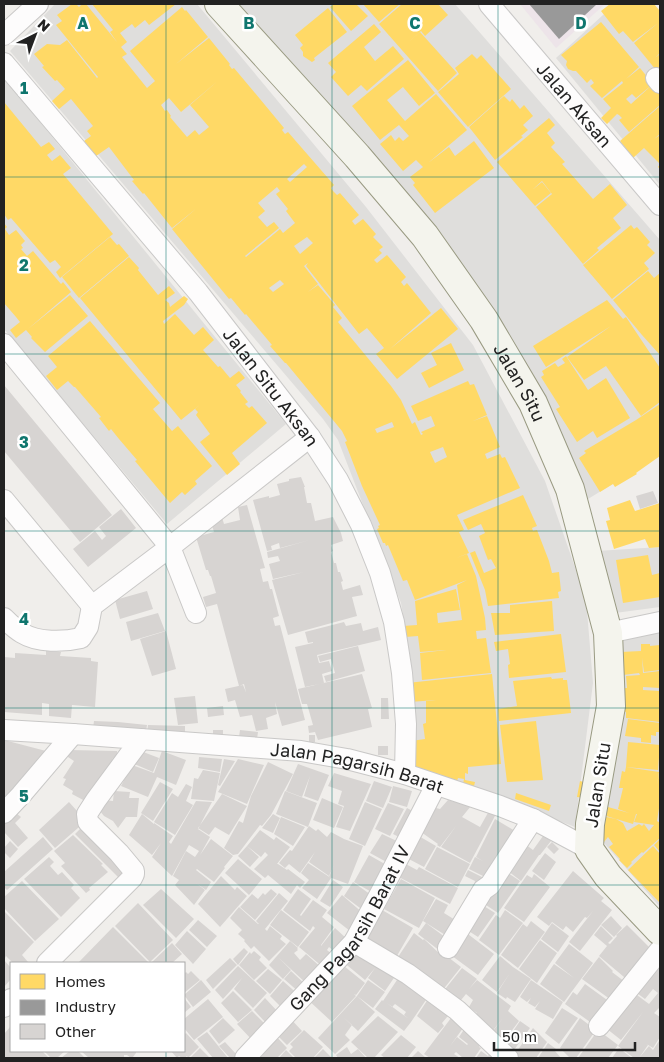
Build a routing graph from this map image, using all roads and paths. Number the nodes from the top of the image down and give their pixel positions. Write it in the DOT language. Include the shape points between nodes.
graph roads {
  1 [pos="38,4"];
  2 [pos="220,4"];
  3 [pos="489,4"];
  4 [pos="4,34"];
  5 [pos="4,63"];
  6 [pos="660,205"];
  7 [pos="4,344"];
  8 [pos="310,437"];
  9 [pos="4,500"];
  10 [pos="170,547"];
  11 [pos="92,606"];
  12 [pos="196,613"];
  13 [pos="4,618"];
  14 [pos="660,622"];
  15 [pos="608,633"];
  16 [pos="4,730"];
  17 [pos="73,734"];
  18 [pos="141,739"];
  19 [pos="405,774"];
  20 [pos="436,785"];
  21 [pos="4,813"];
  22 [pos="533,819"];
  23 [pos="589,849"];
  24 [pos="659,932"];
  25 [pos="354,942"];
  26 [pos="448,948"];
  27 [pos="48,962"];
  28 [pos="598,1026"];
  29 [pos="245,1058"];
  30 [pos="508,1058"];
  1 -- 4 [label="street"];
  2 -- 15 [label="street, Jalan Situ" via="358,156 419,229 484,320 533,403 570,489"];
  3 -- 6 [label="street, Jalan Aksan"];
  5 -- 8 [label="street, Jalan Situ Aksan" via="198,292"];
  7 -- 10 [label="street"];
  8 -- 10 [label="street"];
  8 -- 19 [label="street, Jalan Situ Aksan" via="338,480 361,526 380,573 394,622 403,681"];
  9 -- 11 [label="street"];
  10 -- 11 [label="street"];
  10 -- 12 [label="street"];
  11 -- 13 [label="street" via="88,627 81,638 68,641 37,639 23,634"];
  14 -- 15 [label="street"];
  15 -- 23 [label="street, Jalan Situ" via="611,706 590,824"];
  16 -- 17 [label="street, Jalan Pagarsih Barat"];
  17 -- 18 [label="street, Jalan Pagarsih Barat"];
  17 -- 21 [label="street"];
  18 -- 19 [label="street, Jalan Pagarsih Barat" via="301,751"];
  18 -- 27 [label="street" via="87,814 88,822 134,870 134,874"];
  19 -- 20 [label="street, Jalan Pagarsih Barat"];
  20 -- 22 [label="street, Jalan Pagarsih Barat"];
  20 -- 25 [label="street, Gang Pagarsih Barat IV"];
  22 -- 23 [label="street, Jalan Pagarsih Barat"];
  22 -- 26 [label="street" via="490,885 483,890"];
  23 -- 24 [label="street, Jalan Pagarsih Barat" via="608,876"];
  24 -- 28 [label="street"];
  25 -- 29 [label="street, Gang Pagarsih Barat IV"];
  25 -- 30 [label="street" via="408,974 457,1010"];
}
